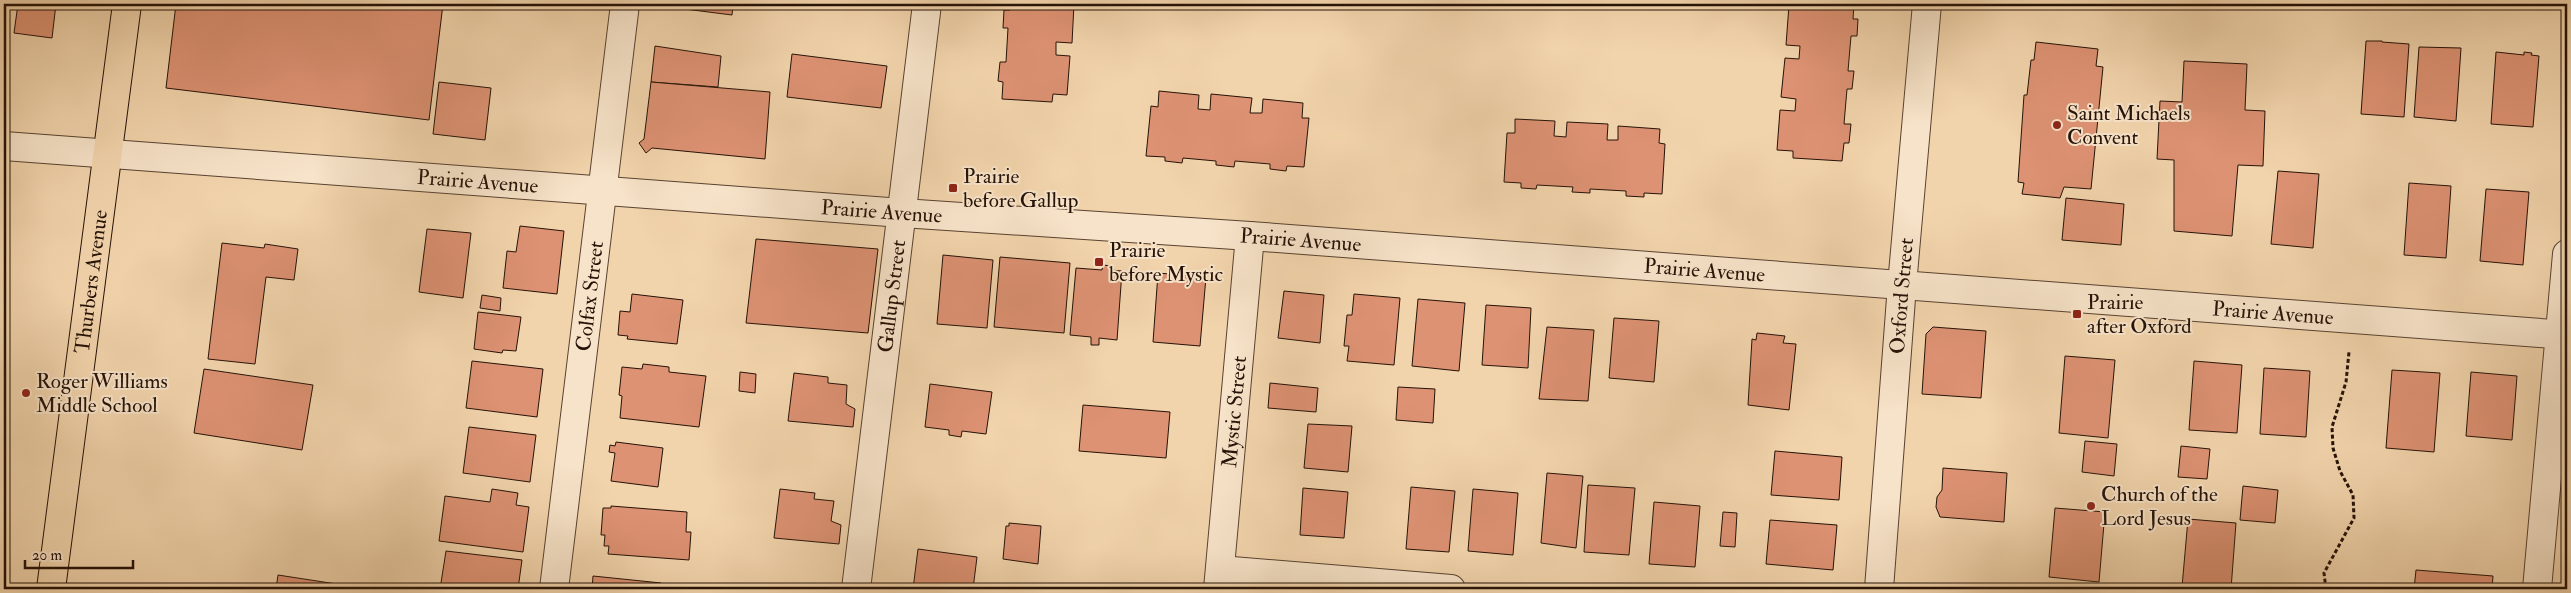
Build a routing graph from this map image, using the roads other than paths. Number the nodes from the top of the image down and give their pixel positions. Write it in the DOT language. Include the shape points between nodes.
graph roads {
  1 [pos="127,4"];
  2 [pos="624,4"];
  3 [pos="927,4"];
  4 [pos="1928,4"];
  5 [pos="4,146"];
  6 [pos="107,153"];
  7 [pos="602,190"];
  8 [pos="902,213"];
  9 [pos="1250,236"];
  10 [pos="2567,254"];
  11 [pos="1902,285"];
  12 [pos="2564,335"];
  13 [pos="1219,580"];
  14 [pos="51,589"];
  15 [pos="554,589"];
  16 [pos="856,589"];
  17 [pos="1451,589"];
  18 [pos="1879,589"];
  19 [pos="2537,589"];
  1 -- 6 [label="main road, Thurbers Avenue"];
  2 -- 7 [label="street, Colfax Street"];
  3 -- 8 [label="street, Gallup Street"];
  4 -- 11 [label="street, Oxford Street"];
  5 -- 6 [label="street, Prairie Avenue"];
  6 -- 7 [label="street, Prairie Avenue"];
  6 -- 14 [label="main road, Thurbers Avenue"];
  7 -- 8 [label="street, Prairie Avenue"];
  7 -- 15 [label="street, Colfax Street"];
  8 -- 9 [label="street, Prairie Avenue"];
  8 -- 16 [label="street, Gallup Street"];
  9 -- 11 [label="street, Prairie Avenue"];
  9 -- 13 [label="street, Mystic Street"];
  10 -- 12 [label="street"];
  11 -- 12 [label="street, Prairie Avenue"];
  11 -- 18 [label="street, Oxford Street"];
  12 -- 19 [label="street"];
  13 -- 17 [label="street"];
}
